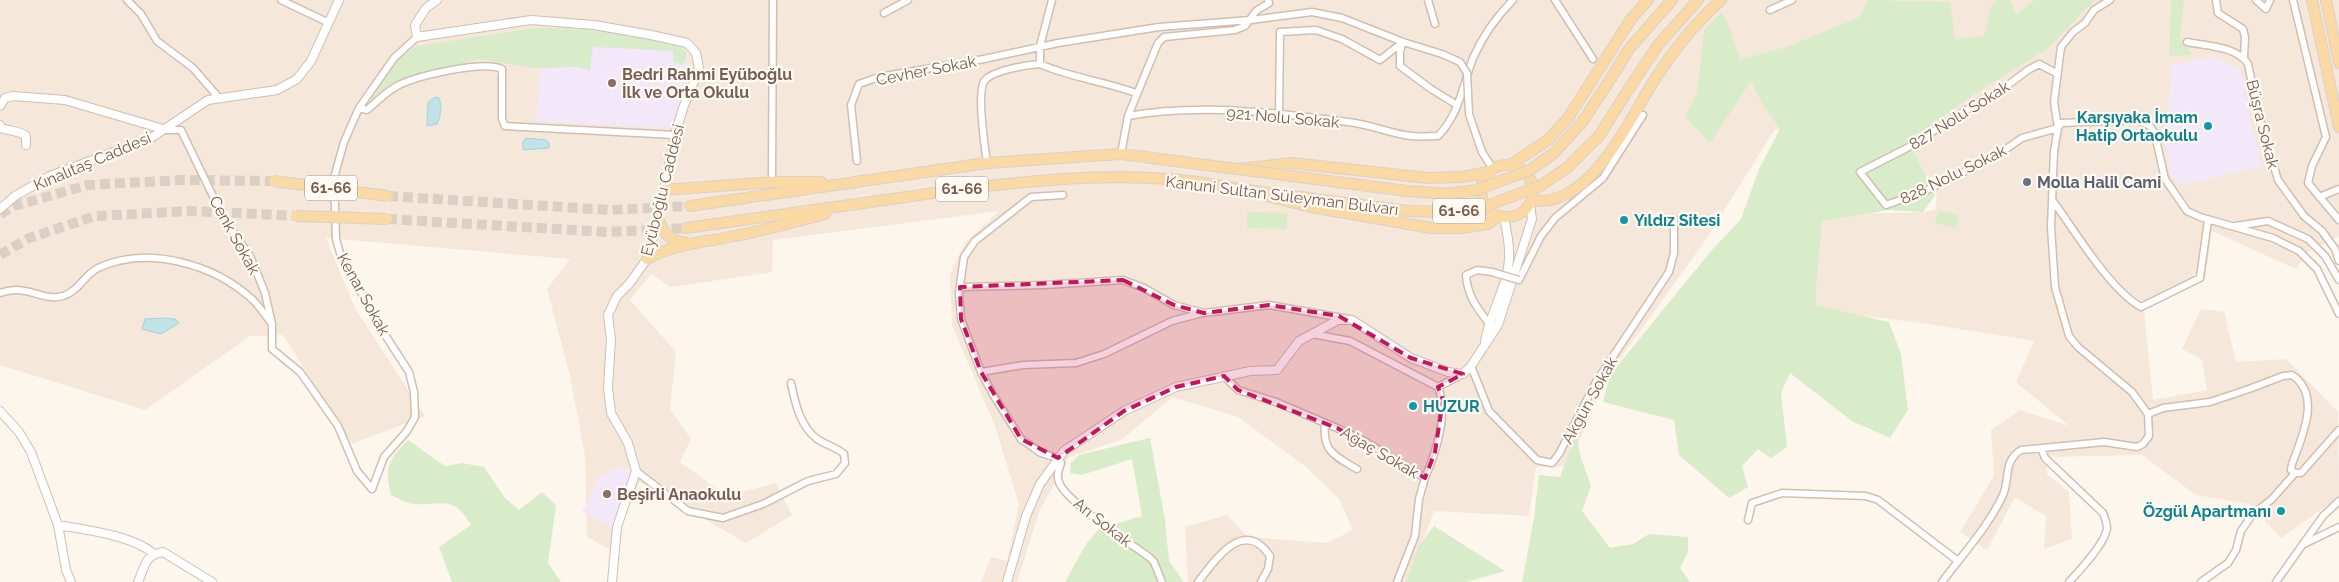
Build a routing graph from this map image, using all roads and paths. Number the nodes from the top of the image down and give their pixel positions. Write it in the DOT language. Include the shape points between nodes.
graph roads {
  1 [pos="127,0"];
  2 [pos="281,0"];
  3 [pos="338,0"];
  4 [pos="437,0"];
  5 [pos="773,0"];
  6 [pos="908,0"];
  7 [pos="1052,0"];
  8 [pos="1268,0"];
  9 [pos="1428,0"];
  10 [pos="1513,0"];
  11 [pos="1555,0"];
  12 [pos="1648,0"];
  13 [pos="1672,0"];
  14 [pos="1698,0"];
  15 [pos="1720,0"];
  16 [pos="1792,0"];
  17 [pos="2110,0"];
  18 [pos="2216,0"];
  19 [pos="2256,0"];
  20 [pos="2270,0"];
  21 [pos="2293,0"];
  22 [pos="2312,0"];
  23 [pos="2326,0"];
  24 [pos="1770,10"];
  25 [pos="884,13"];
  26 [pos="1251,20"];
  27 [pos="327,22"];
  28 [pos="1436,24"];
  29 [pos="416,36"];
  30 [pos="1403,42"];
  31 [pos="2188,42"];
  32 [pos="1040,46"];
  33 [pos="2244,57"];
  34 [pos="1593,59"];
  35 [pos="2339,63"];
  36 [pos="1040,64"];
  37 [pos="2056,73"];
  38 [pos="1136,93"];
  39 [pos="219,98"];
  40 [pos="1458,105"];
  41 [pos="0,106"];
  42 [pos="359,108"];
  43 [pos="1279,114"];
  44 [pos="1643,115"];
  45 [pos="1128,116"];
  46 [pos="0,125"];
  47 [pos="2058,128"];
  48 [pos="2339,128"];
  49 [pos="163,130"];
  50 [pos="676,135"];
  51 [pos="26,145"];
  52 [pos="1121,154"];
  53 [pos="857,161"];
  54 [pos="987,164"];
  55 [pos="1510,165"];
  56 [pos="1236,169"];
  57 [pos="1490,170"];
  58 [pos="1860,172"];
  59 [pos="772,175"];
  60 [pos="274,181"];
  61 [pos="860,182"];
  62 [pos="664,190"];
  63 [pos="1240,190"];
  64 [pos="2339,190"];
  65 [pos="1063,195"];
  66 [pos="388,196"];
  67 [pos="2319,197"];
  68 [pos="2052,201"];
  69 [pos="1531,202"];
  70 [pos="860,204"];
  71 [pos="690,206"];
  72 [pos="0,208"];
  73 [pos="296,216"];
  74 [pos="1501,217"];
  75 [pos="387,218"];
  76 [pos="658,219"];
  77 [pos="1674,219"];
  78 [pos="2208,220"];
  79 [pos="2339,220"];
  80 [pos="2233,226"];
  81 [pos="686,228"];
  82 [pos="693,244"];
  83 [pos="647,259"];
  84 [pos="2339,261"];
  85 [pos="2339,277"];
  86 [pos="960,287"];
  87 [pos="0,294"];
  88 [pos="1204,313"];
  89 [pos="2339,314"];
  90 [pos="1352,320"];
  91 [pos="1488,322"];
  92 [pos="272,324"];
  93 [pos="1311,334"];
  94 [pos="1485,342"];
  95 [pos="1471,366"];
  96 [pos="981,372"];
  97 [pos="1463,374"];
  98 [pos="1224,376"];
  99 [pos="792,383"];
  100 [pos="1438,387"];
  101 [pos="0,411"];
  102 [pos="2148,414"];
  103 [pos="1325,423"];
  104 [pos="2339,430"];
  105 [pos="2041,448"];
  106 [pos="1058,458"];
  107 [pos="1357,469"];
  108 [pos="636,471"];
  109 [pos="2295,473"];
  110 [pos="1425,478"];
  111 [pos="2339,500"];
  112 [pos="1748,520"];
  113 [pos="58,526"];
  114 [pos="2339,527"];
  115 [pos="2303,544"];
  116 [pos="154,554"];
  117 [pos="1958,561"];
  118 [pos="71,582"];
  119 [pos="138,582"];
  120 [pos="212,582"];
  121 [pos="612,582"];
  122 [pos="1007,582"];
  123 [pos="1162,582"];
  124 [pos="1198,582"];
  125 [pos="1261,582"];
  126 [pos="1397,582"];
  127 [pos="1942,582"];
  128 [pos="2069,582"];
  129 [pos="2201,582"];
  130 [pos="2276,582"];
  1 -- 39 [label="street" via="141,14 157,41 193,68"];
  2 -- 27 [label="street"];
  3 -- 27 [label="street, Kınalıtaş Caddesi"];
  4 -- 29 [label="street" via="426,8 415,25"];
  5 -- 59 [label="street"];
  6 -- 25 [label="street"];
  7 -- 32 [label="street"];
  8 -- 26 [label="street"];
  9 -- 28 [label="street"];
  10 -- 40 [label="street" via="1485,36"];
  11 -- 34 [label="street"];
  12 -- 55 [label="main road, 61-66" via="1631,19 1568,118 1548,140"];
  13 -- 56 [label="main road, Kanuni Sultan Süleyman Bulvarı / 61-66, bridge" via="1630,49 1583,121 1554,153 1530,170 1476,190 1448,194"];
  14 -- 63 [label="main road, Kanuni Sultan Süleyman Bulvarı / 61-66, bridge" via="1658,45 1599,136 1568,167 1540,186 1508,200 1452,212 1408,211"];
  15 -- 69 [label="main road, 61-66" via="1692,28 1655,79 1608,156 1588,178 1566,194 1545,202"];
  16 -- 24 [label="street"];
  17 -- 37 [label="street" via="2094,10 2061,47"];
  18 -- 33 [label="street, Büşra Sokak" via="2218,13 2243,29"];
  19 -- 20 [label="street" via="2266,9"];
  21 -- 67 [label="street" via="2326,137 2308,183"];
  22 -- 48 [label="main road"];
  23 -- 35 [label="main road"];
  26 -- 30 [label="street, Cevher Sokak" via="1312,12 1342,18"];
  26 -- 32 [label="street, Cevher Sokak" via="1159,27"];
  26 -- 38 [label="street" via="1235,30 1164,37 1158,43"];
  27 -- 39 [label="street, Kınalıtaş Caddesi" via="317,48 298,79 277,90"];
  29 -- 42 [label="street, Kenar Sokak" via="375,82"];
  29 -- 50 [label="street, Eyüboğlu Caddesi" via="531,20 594,25 687,42 696,53 699,69"];
  30 -- 40 [label="street" via="1400,66"];
  30 -- 43 [label="street" via="1380,60 1342,39 1316,30 1280,32"];
  30 -- 57 [label="street, Cevher Sokak, bridge" via="1460,62 1467,74 1469,114"];
  31 -- 33 [label="street, Büşra Sokak" via="2232,51"];
  32 -- 36 [label="street"];
  32 -- 53 [label="street, Cevher Sokak" via="879,77 860,84 851,105"];
  33 -- 84 [label="street, Büşra Sokak" via="2278,180 2304,216 2335,248"];
  36 -- 38 [label="street"];
  36 -- 54 [label="street, Cevher Sokak" via="1021,66 989,77 981,88"];
  37 -- 47 [label="street" via="2054,102"];
  37 -- 58 [label="street, 827 Nolu Sokak" via="2039,64 1907,148"];
  38 -- 45 [label="street"];
  39 -- 49 [label="street, Kınalıtaş Caddesi" via="208,100"];
  40 -- 43 [label="street, 921 Nolu Sokak" via="1438,136 1410,136 1378,127"];
  41 -- 49 [label="street" via="5,98 12,96 65,100"];
  42 -- 50 [label="street" via="367,110 398,86 481,65 496,66 502,69 502,119 505,126"];
  42 -- 92 [label="street, Kenar Sokak" via="344,142 334,178 336,239 340,254 408,372 414,392 415,417 384,457 372,489 357,471 338,426 310,386 300,372 272,349"];
  43 -- 45 [label="street, 921 Nolu Sokak" via="1195,110"];
  44 -- 91 [label="street, bridge" via="1603,178 1555,218 1541,236 1519,280 1477,270 1466,275 1467,289"];
  45 -- 52 [label="street"];
  46 -- 51 [label="street" via="26,136"];
  47 -- 58 [label="street, 828 Nolu Sokak" via="2022,138 1987,160 1925,191 1886,205"];
  47 -- 68 [label="street"];
  47 -- 78 [label="street" via="2061,123 2145,122 2155,135 2165,179 2175,196 2187,211"];
  49 -- 72 [label="street, Kınalıtaş Caddesi" via="151,138 50,176"];
  49 -- 92 [label="street, Cenk Sokak" via="181,130 224,219 250,256 265,293"];
  50 -- 62 [label="street, Eyüboğlu Caddesi"];
  52 -- 54 [label="main road, Kanuni Sultan Süleyman Bulvarı / 61-66"];
  52 -- 56 [label="main road, Kanuni Sultan Süleyman Bulvarı / 61-66"];
  54 -- 61 [label="main road, Kanuni Sultan Süleyman Bulvarı / 61-66"];
  55 -- 57 [label="main road, 61-66"];
  55 -- 69 [label="main road" via="1521,168 1530,177 1534,188"];
  56 -- 57 [label="main road, 61-66" via="1292,163 1428,178 1462,178"];
  57 -- 74 [label="main road, 61-66" via="1482,182 1482,200 1488,210"];
  60 -- 66 [label="main road, 61-66, bridge"];
  61 -- 62 [label="main road, 61-66" via="774,182"];
  61 -- 71 [label="main road, Kanuni Sultan Süleyman Bulvarı / 61-66"];
  62 -- 76 [label="street, Eyüboğlu Caddesi"];
  63 -- 70 [label="main road, Kanuni Sultan Süleyman Bulvarı / 61-66" via="1194,181 1123,177 989,186"];
  63 -- 74 [label="main road, 61-66" via="1311,207 1431,228 1488,224"];
  64 -- 67 [label="street"];
  65 -- 86 [label="street" via="1031,197 975,241 964,256"];
  67 -- 79 [label="street"];
  68 -- 78 [label="street" via="2117,288 2141,307 2200,278"];
  68 -- 102 [label="street" via="2056,287 2069,336 2132,392"];
  69 -- 74 [label="main road, 61-66" via="1516,216"];
  69 -- 94 [label="street" via="1532,218 1498,325"];
  70 -- 81 [label="main road, Kanuni Sultan Süleyman Bulvarı / 61-66"];
  70 -- 82 [label="main road, 61-66" via="786,225"];
  73 -- 75 [label="main road, 61-66, bridge"];
  74 -- 91 [label="street" via="1509,243 1509,261 1503,287"];
  76 -- 82 [label="main road, 61-66" via="665,234 674,241"];
  76 -- 83 [label="street, Eyüboğlu Caddesi"];
  77 -- 95 [label="street, Akgün Sokak" via="1674,253 1669,272 1600,376 1560,454 1552,463 1538,460 1489,411"];
  78 -- 80 [label="street"];
  80 -- 85 [label="street" via="2268,221 2308,239"];
  80 -- 89 [label="street" via="2273,238 2299,251 2317,269"];
  82 -- 83 [label="main road, 61-66"];
  83 -- 108 [label="street, Eyüboğlu Caddesi" via="617,296 608,315 611,413 628,443"];
  86 -- 88 [label="street" via="1123,280 1174,305"];
  86 -- 96 [label="street" via="961,319"];
  87 -- 92 [label="street, Cenk Sokak" via="23,289 51,297 64,295 80,286 95,269 116,261 142,258 175,260 231,283 254,301"];
  88 -- 90 [label="street" via="1269,305"];
  88 -- 96 [label="street" via="1172,321 1104,354 1076,363 1023,365"];
  90 -- 93 [label="street" via="1338,320"];
  90 -- 97 [label="street" via="1411,358"];
  91 -- 94 [label="street"];
  93 -- 98 [label="street" via="1299,341 1277,370"];
  93 -- 100 [label="street" via="1350,341"];
  94 -- 95 [label="street"];
  95 -- 97 [label="street"];
  96 -- 106 [label="street" via="1021,439 1041,453"];
  97 -- 100 [label="street"];
  98 -- 103 [label="street, Ağaç Sokak" via="1238,390"];
  98 -- 106 [label="street" via="1176,387 1124,411"];
  99 -- 108 [label="street" via="796,410 809,428 817,438 844,454 845,463 836,474 808,481 762,504 723,518 688,512"];
  100 -- 110 [label="street, Ağaç Sokak" via="1443,400 1435,452"];
  101 -- 113 [label="street" via="31,452"];
  102 -- 105 [label="street" via="2149,436 2137,447 2104,442"];
  102 -- 109 [label="street" via="2163,408 2210,402 2292,375 2303,385 2308,396 2307,418 2292,464"];
  103 -- 107 [label="street" via="1326,446 1333,455"];
  103 -- 110 [label="street, Ağaç Sokak" via="1366,442"];
  104 -- 109 [label="street" via="2301,473"];
  105 -- 117 [label="street" via="2021,450 2013,455 2004,493 1988,522"];
  105 -- 128 [label="street" via="2049,463 2103,513 2106,521 2104,536"];
  106 -- 122 [label="street" via="1040,484 1026,516"];
  106 -- 123 [label="street, Arı Sokak" via="1062,463 1057,474 1059,484 1078,506 1149,557"];
  108 -- 121 [label="street" via="617,527"];
  109 -- 129 [label="street" via="2272,499 2252,515 2241,531 2236,550 2228,563"];
  110 -- 126 [label="street" via="1415,536"];
  111 -- 115 [label="street"];
  112 -- 117 [label="street" via="1752,503 1782,493 1866,496 1878,500"];
  113 -- 116 [label="street" via="124,539 146,546"];
  113 -- 118 [label="street"];
  114 -- 115 [label="street"];
  115 -- 130 [label="street"];
  116 -- 119 [label="street" via="144,562"];
  116 -- 120 [label="street" via="163,552"];
  117 -- 127 [label="street"];
  124 -- 125 [label="street" via="1231,544 1246,540 1263,546 1270,556"];
}
